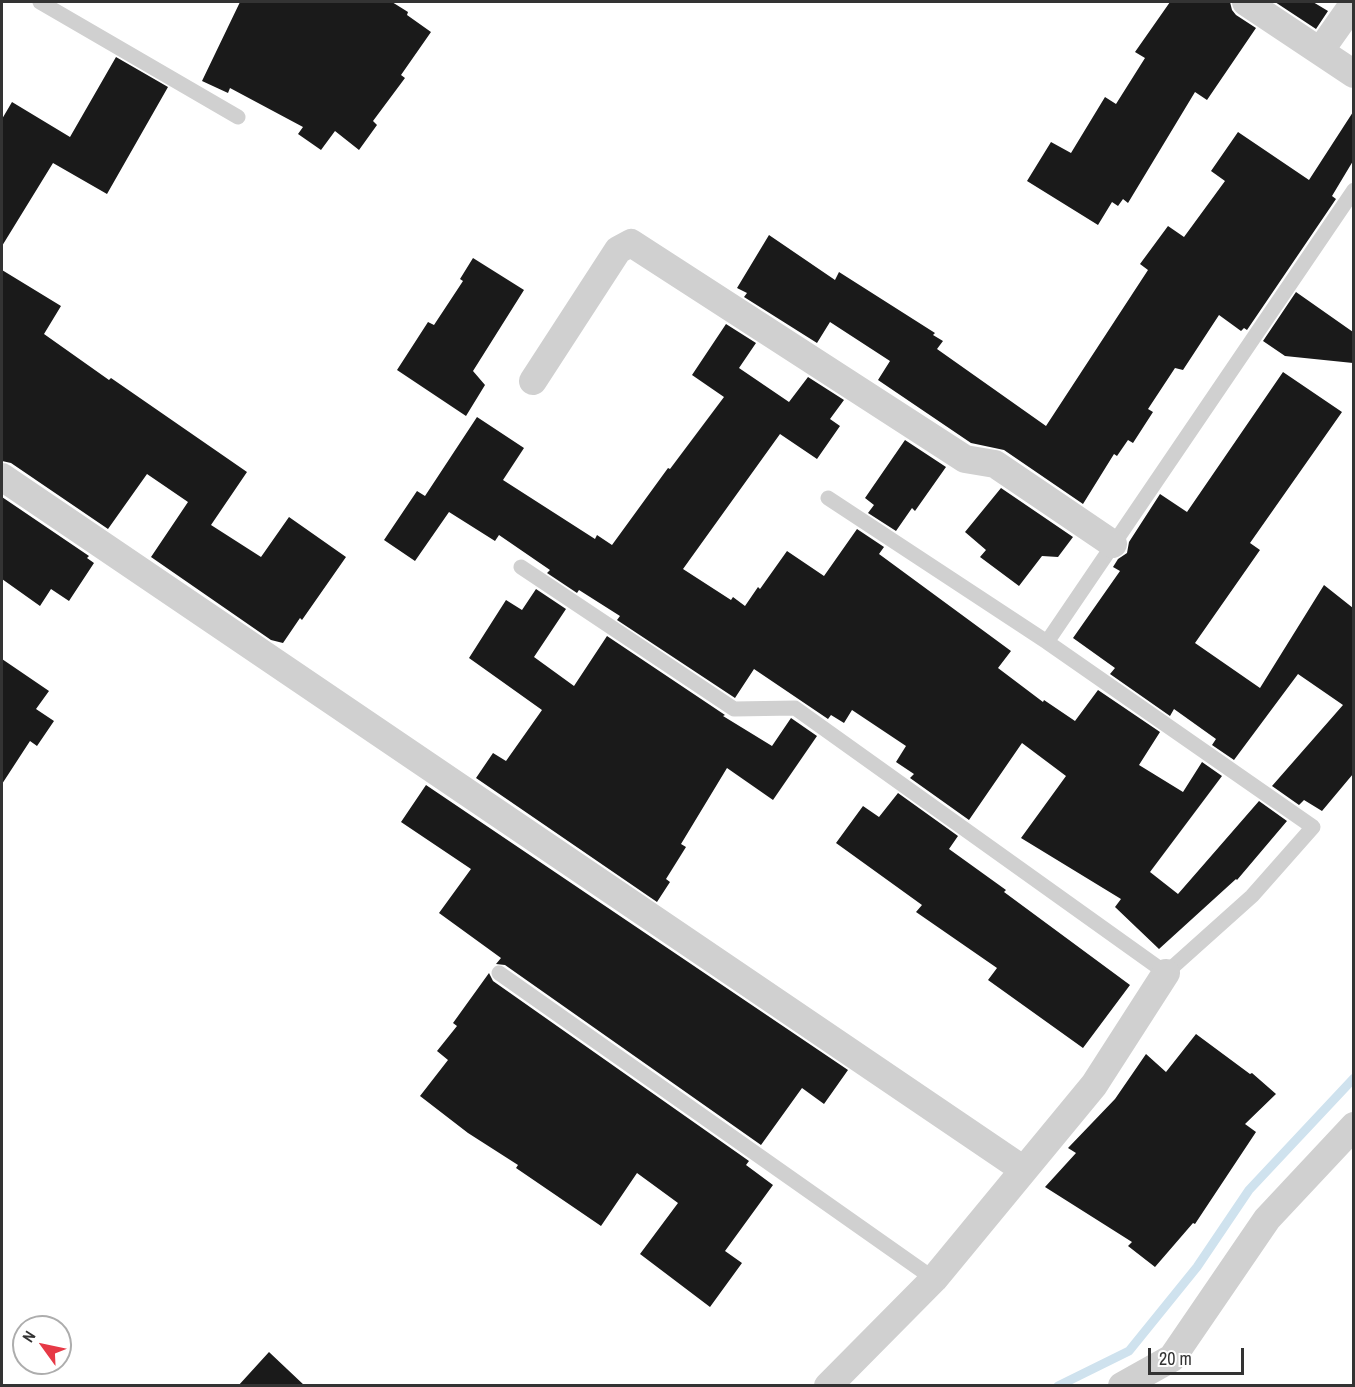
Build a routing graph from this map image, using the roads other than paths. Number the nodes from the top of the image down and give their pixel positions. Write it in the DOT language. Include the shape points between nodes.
graph roads {
  1 [pos="40,2"];
  2 [pos="1246,2"];
  3 [pos="1353,3"];
  4 [pos="1320,51"];
  5 [pos="1353,74"];
  6 [pos="238,117"];
  7 [pos="1353,190"];
  8 [pos="532,381"];
  9 [pos="2,477"];
  10 [pos="828,498"];
  11 [pos="1113,544"];
  12 [pos="521,567"];
  13 [pos="1047,642"];
  14 [pos="499,973"];
  15 [pos="1166,973"];
  16 [pos="1353,1126"];
  17 [pos="1024,1170"];
  18 [pos="934,1279"];
  19 [pos="828,1386"];
  20 [pos="1122,1386"];
  1 -- 6 [label="lane"];
  2 -- 4 [label="street"];
  3 -- 4 [label="street"];
  4 -- 5 [label="street"];
  7 -- 11 [label="lane"];
  8 -- 11 [label="street" via="618,250 631,243 965,459 995,464"];
  9 -- 17 [label="street"];
  10 -- 13 [label="lane"];
  11 -- 13 [label="lane"];
  12 -- 15 [label="lane" via="734,709 795,708"];
  13 -- 15 [label="lane" via="1313,827 1252,896"];
  14 -- 18 [label="lane"];
  15 -- 17 [label="street" via="1094,1085"];
  16 -- 20 [label="street" via="1267,1219 1172,1358"];
  17 -- 18 [label="street"];
  18 -- 19 [label="street"];
}
